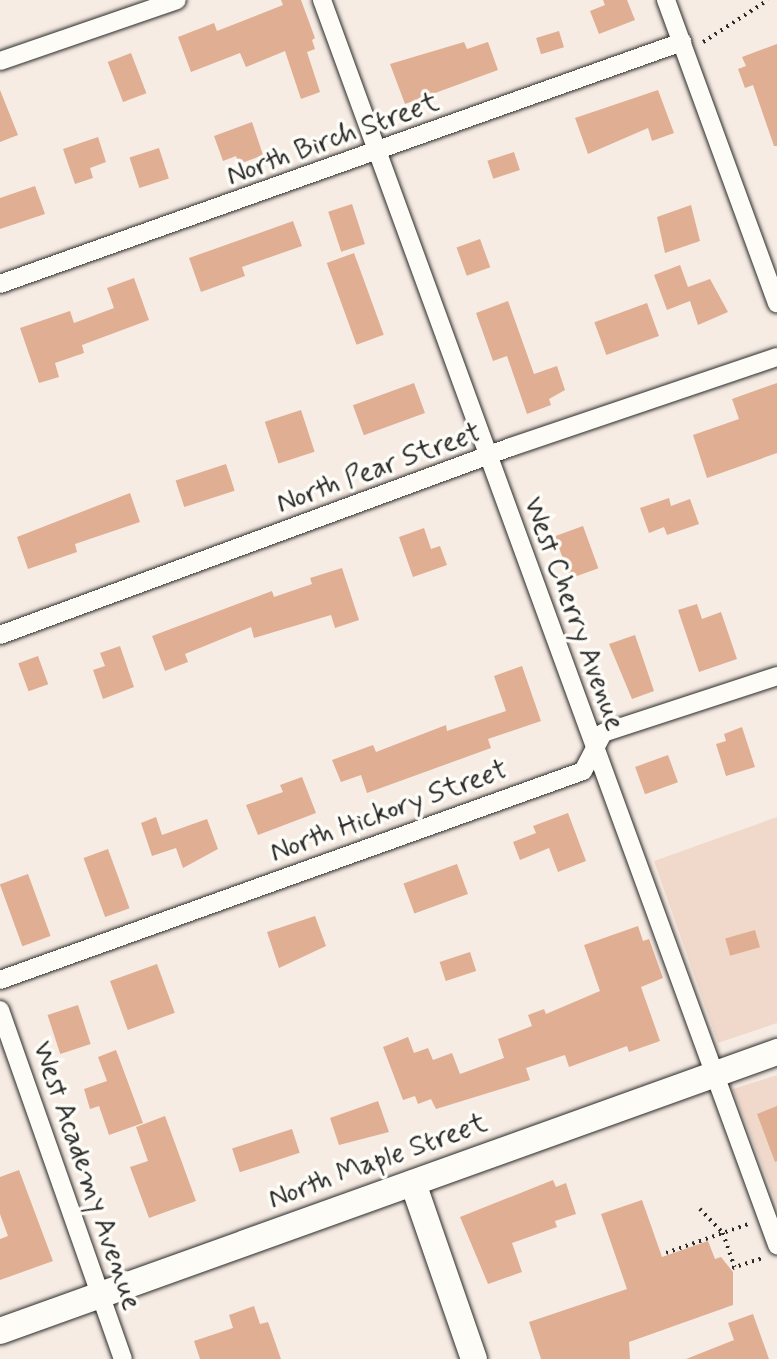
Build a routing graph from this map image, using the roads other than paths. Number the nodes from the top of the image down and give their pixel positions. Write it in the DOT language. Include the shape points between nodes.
graph roads {
  1 [pos="177,0"];
  2 [pos="322,0"];
  3 [pos="666,0"];
  4 [pos="683,46"];
  5 [pos="0,61"];
  6 [pos="377,152"];
  7 [pos="0,284"];
  8 [pos="777,303"];
  9 [pos="777,357"];
  10 [pos="488,457"];
  11 [pos="0,635"];
  12 [pos="777,676"];
  13 [pos="594,749"];
  14 [pos="0,980"];
  15 [pos="0,1010"];
  16 [pos="777,1052"];
  17 [pos="713,1074"];
  18 [pos="412,1183"];
  19 [pos="771,1251"];
  20 [pos="99,1295"];
  21 [pos="0,1331"];
  22 [pos="123,1359"];
  23 [pos="474,1359"];
  1 -- 5 [label="street"];
  2 -- 6 [label="street, West Cherry Avenue"];
  3 -- 4 [label="street"];
  4 -- 6 [label="street, North Birch Street"];
  4 -- 8 [label="street"];
  6 -- 7 [label="street, North Birch Street"];
  6 -- 10 [label="street, West Cherry Avenue"];
  9 -- 10 [label="street, North Pear Street"];
  10 -- 11 [label="street, North Pear Street"];
  10 -- 13 [label="street, West Cherry Avenue"];
  12 -- 13 [label="street, North Hickory Street" via="603,733"];
  13 -- 14 [label="street, North Hickory Street" via="583,771"];
  13 -- 17 [label="street, West Cherry Avenue"];
  15 -- 20 [label="street, West Academy Avenue"];
  16 -- 17 [label="main road, North Maple Street"];
  17 -- 18 [label="main road, North Maple Street"];
  17 -- 19 [label="street, West Cherry Avenue"];
  18 -- 20 [label="main road, North Maple Street"];
  18 -- 23 [label="main road"];
  20 -- 21 [label="main road, North Maple Street"];
  20 -- 22 [label="street, West Academy Avenue"];
}
